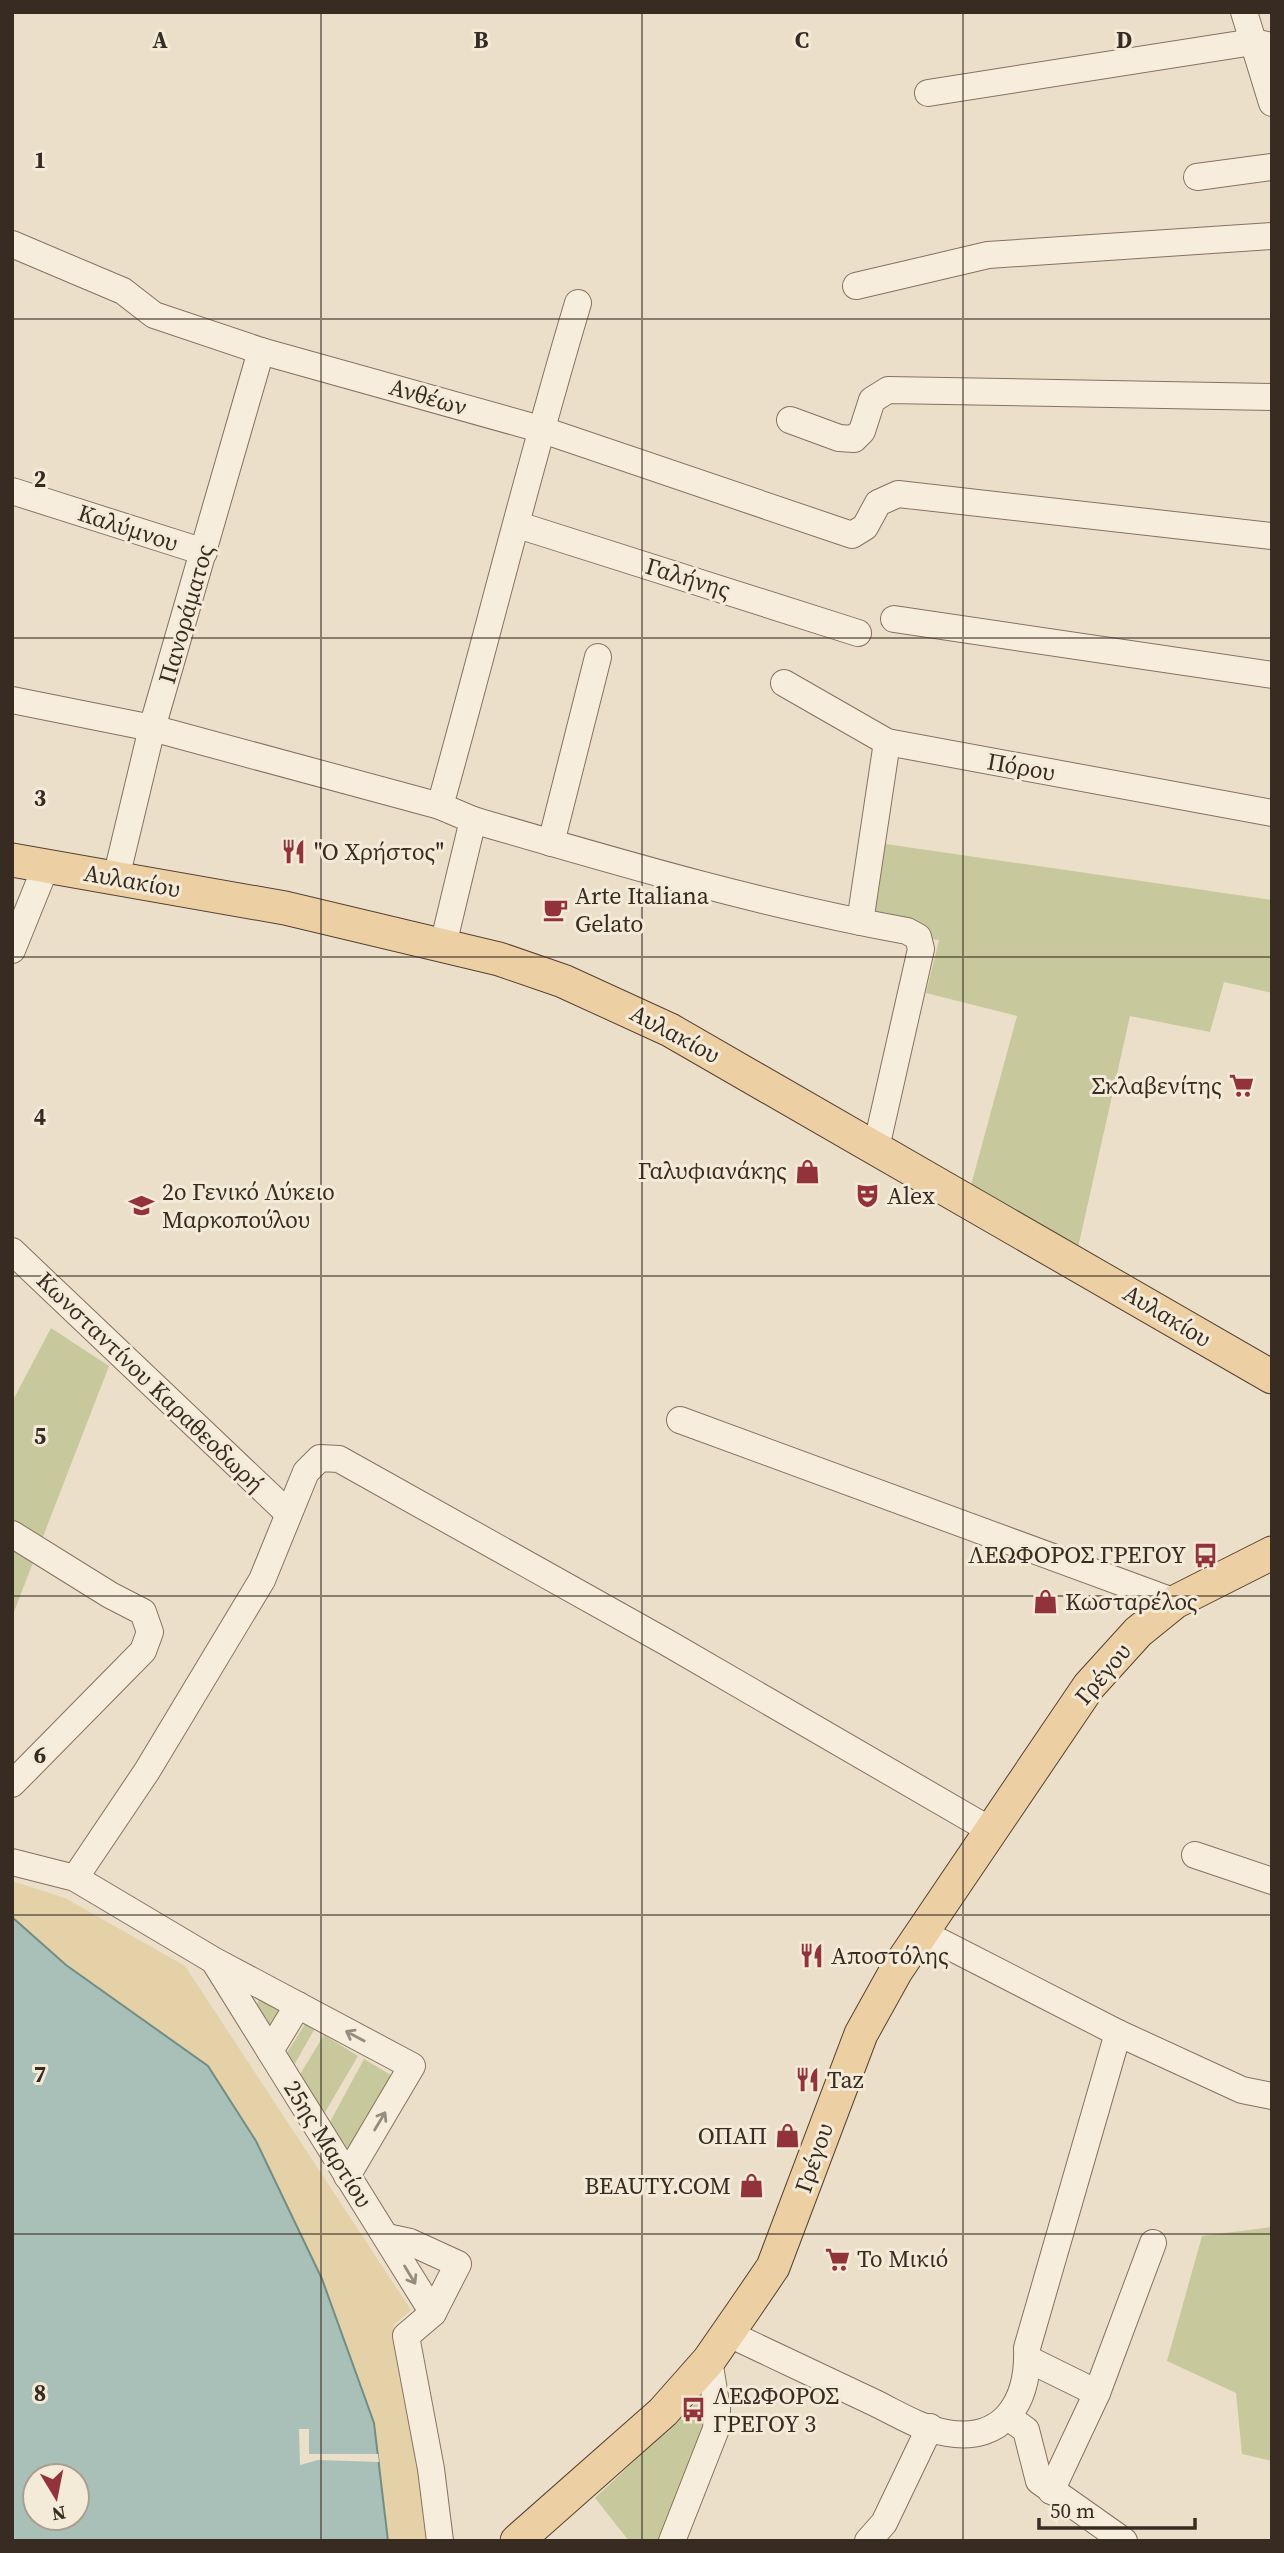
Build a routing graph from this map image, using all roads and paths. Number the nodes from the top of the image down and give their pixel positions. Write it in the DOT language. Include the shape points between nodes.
graph roads {
  1 [pos="1244,12"];
  2 [pos="1263,44"];
  3 [pos="928,93"];
  4 [pos="1272,103"];
  5 [pos="1272,167"];
  6 [pos="1197,177"];
  7 [pos="1272,236"];
  8 [pos="12,244"];
  9 [pos="856,286"];
  10 [pos="578,303"];
  11 [pos="261,351"];
  12 [pos="1272,397"];
  13 [pos="790,420"];
  14 [pos="540,429"];
  15 [pos="12,491"];
  16 [pos="518,525"];
  17 [pos="1272,536"];
  18 [pos="204,552"];
  19 [pos="894,619"];
  20 [pos="858,633"];
  21 [pos="598,657"];
  22 [pos="1272,675"];
  23 [pos="784,683"];
  24 [pos="12,699"];
  25 [pos="152,728"];
  26 [pos="887,742"];
  27 [pos="440,806"];
  28 [pos="1272,813"];
  29 [pos="473,820"];
  30 [pos="551,842"];
  31 [pos="12,860"];
  32 [pos="46,866"];
  33 [pos="116,878"];
  34 [pos="860,922"];
  35 [pos="443,945"];
  36 [pos="12,950"];
  37 [pos="876,1148"];
  38 [pos="12,1251"];
  39 [pos="1272,1377"];
  40 [pos="680,1420"];
  41 [pos="288,1513"];
  42 [pos="12,1534"];
  43 [pos="1262,1559"];
  44 [pos="1175,1602"];
  45 [pos="12,1784"];
  46 [pos="990,1830"];
  47 [pos="1195,1855"];
  48 [pos="12,1862"];
  49 [pos="75,1878"];
  50 [pos="1272,1881"];
  51 [pos="923,1933"];
  52 [pos="214,1960"];
  53 [pos="298,2005"];
  54 [pos="1118,2033"];
  55 [pos="270,2051"];
  56 [pos="1272,2096"];
  57 [pos="347,2176"];
  58 [pos="387,2237"];
  59 [pos="1153,2243"];
  60 [pos="432,2313"];
  61 [pos="727,2333"];
  62 [pos="1028,2358"];
  63 [pos="709,2360"];
  64 [pos="1097,2393"];
  65 [pos="1008,2417"];
  66 [pos="930,2427"];
  67 [pos="1051,2491"];
  68 [pos="440,2541"];
  69 [pos="517,2541"];
  70 [pos="672,2541"];
  71 [pos="868,2541"];
  72 [pos="1124,2541"];
  1 -- 2 [label="street"];
  2 -- 3 [label="street"];
  2 -- 4 [label="street"];
  5 -- 6 [label="street"];
  7 -- 9 [label="street" via="988,255"];
  8 -- 11 [label="street, Ανθέων" via="123,291 154,315"];
  10 -- 14 [label="street"];
  11 -- 14 [label="street, Ανθέων"];
  11 -- 18 [label="street, Πανοράματος"];
  12 -- 13 [label="street" via="888,390 872,400 862,431 853,439"];
  14 -- 16 [label="street"];
  14 -- 17 [label="street, Ανθέων" via="852,535 865,527 878,503 910,494"];
  15 -- 18 [label="street, Καλύμνου"];
  16 -- 20 [label="street, Γαλήνης"];
  16 -- 27 [label="street"];
  18 -- 25 [label="street, Πανοράματος"];
  19 -- 22 [label="street"];
  21 -- 30 [label="street"];
  23 -- 26 [label="street, Πόρου"];
  24 -- 25 [label="street"];
  25 -- 27 [label="street"];
  25 -- 33 [label="street, Πανοράματος"];
  26 -- 28 [label="street, Πόρου"];
  26 -- 34 [label="street"];
  27 -- 29 [label="street"];
  29 -- 30 [label="street"];
  29 -- 35 [label="street"];
  30 -- 34 [label="street" via="698,886"];
  31 -- 32 [label="main road, Αυλακίου"];
  32 -- 33 [label="main road, Αυλακίου"];
  32 -- 36 [label="street"];
  33 -- 35 [label="main road, Αυλακίου" via="285,908"];
  34 -- 37 [label="street" via="906,931 918,937 921,949"];
  35 -- 37 [label="main road, Αυλακίου" via="511,963 617,1003"];
  37 -- 39 [label="main road, Αυλακίου"];
  38 -- 41 [label="street, Κωνσταντίνου Καραθεοδωρή"];
  40 -- 44 [label="street"];
  41 -- 46 [label="street" via="306,1472 320,1458 339,1459"];
  41 -- 49 [label="street" via="262,1580 147,1771"];
  42 -- 45 [label="street" via="143,1612 150,1632 143,1651"];
  43 -- 44 [label="main road, Γρέγου"];
  44 -- 46 [label="main road, Γρέγου" via="1138,1632 1090,1686"];
  46 -- 51 [label="main road, Γρέγου"];
  47 -- 50 [label="street"];
  48 -- 49 [label="street, 25ης Μαρτίου"];
  49 -- 52 [label="street, 25ης Μαρτίου"];
  51 -- 54 [label="street"];
  51 -- 61 [label="main road, Γρέγου" via="861,2034 772,2267"];
  52 -- 53 [label="street"];
  52 -- 55 [label="street, 25ης Μαρτίου"];
  53 -- 55 [label="street"];
  57 -- 53 [label="street, one-way" via="412,2066"];
  54 -- 56 [label="street" via="1242,2090"];
  54 -- 62 [label="street" via="1027,2348"];
  55 -- 57 [label="street, 25ης Μαρτίου"];
  57 -- 58 [label="street, 25ης Μαρτίου"];
  58 -- 60 [label="street, 25ης Μαρτίου, one-way"];
  58 -- 60 [label="street" via="410,2242 458,2264"];
  59 -- 64 [label="street"];
  60 -- 68 [label="street" via="406,2336"];
  61 -- 63 [label="main road, Γρέγου"];
  61 -- 66 [label="street"];
  62 -- 64 [label="street"];
  62 -- 65 [label="street" via="1021,2399"];
  63 -- 69 [label="main road, Γρέγου" via="663,2412"];
  63 -- 70 [label="street" via="716,2429"];
  64 -- 67 [label="street"];
  65 -- 66 [label="street" via="977,2432 947,2433"];
  65 -- 67 [label="street" via="1026,2430 1034,2468"];
  66 -- 71 [label="street" via="884,2523"];
  67 -- 72 [label="street"];
}
